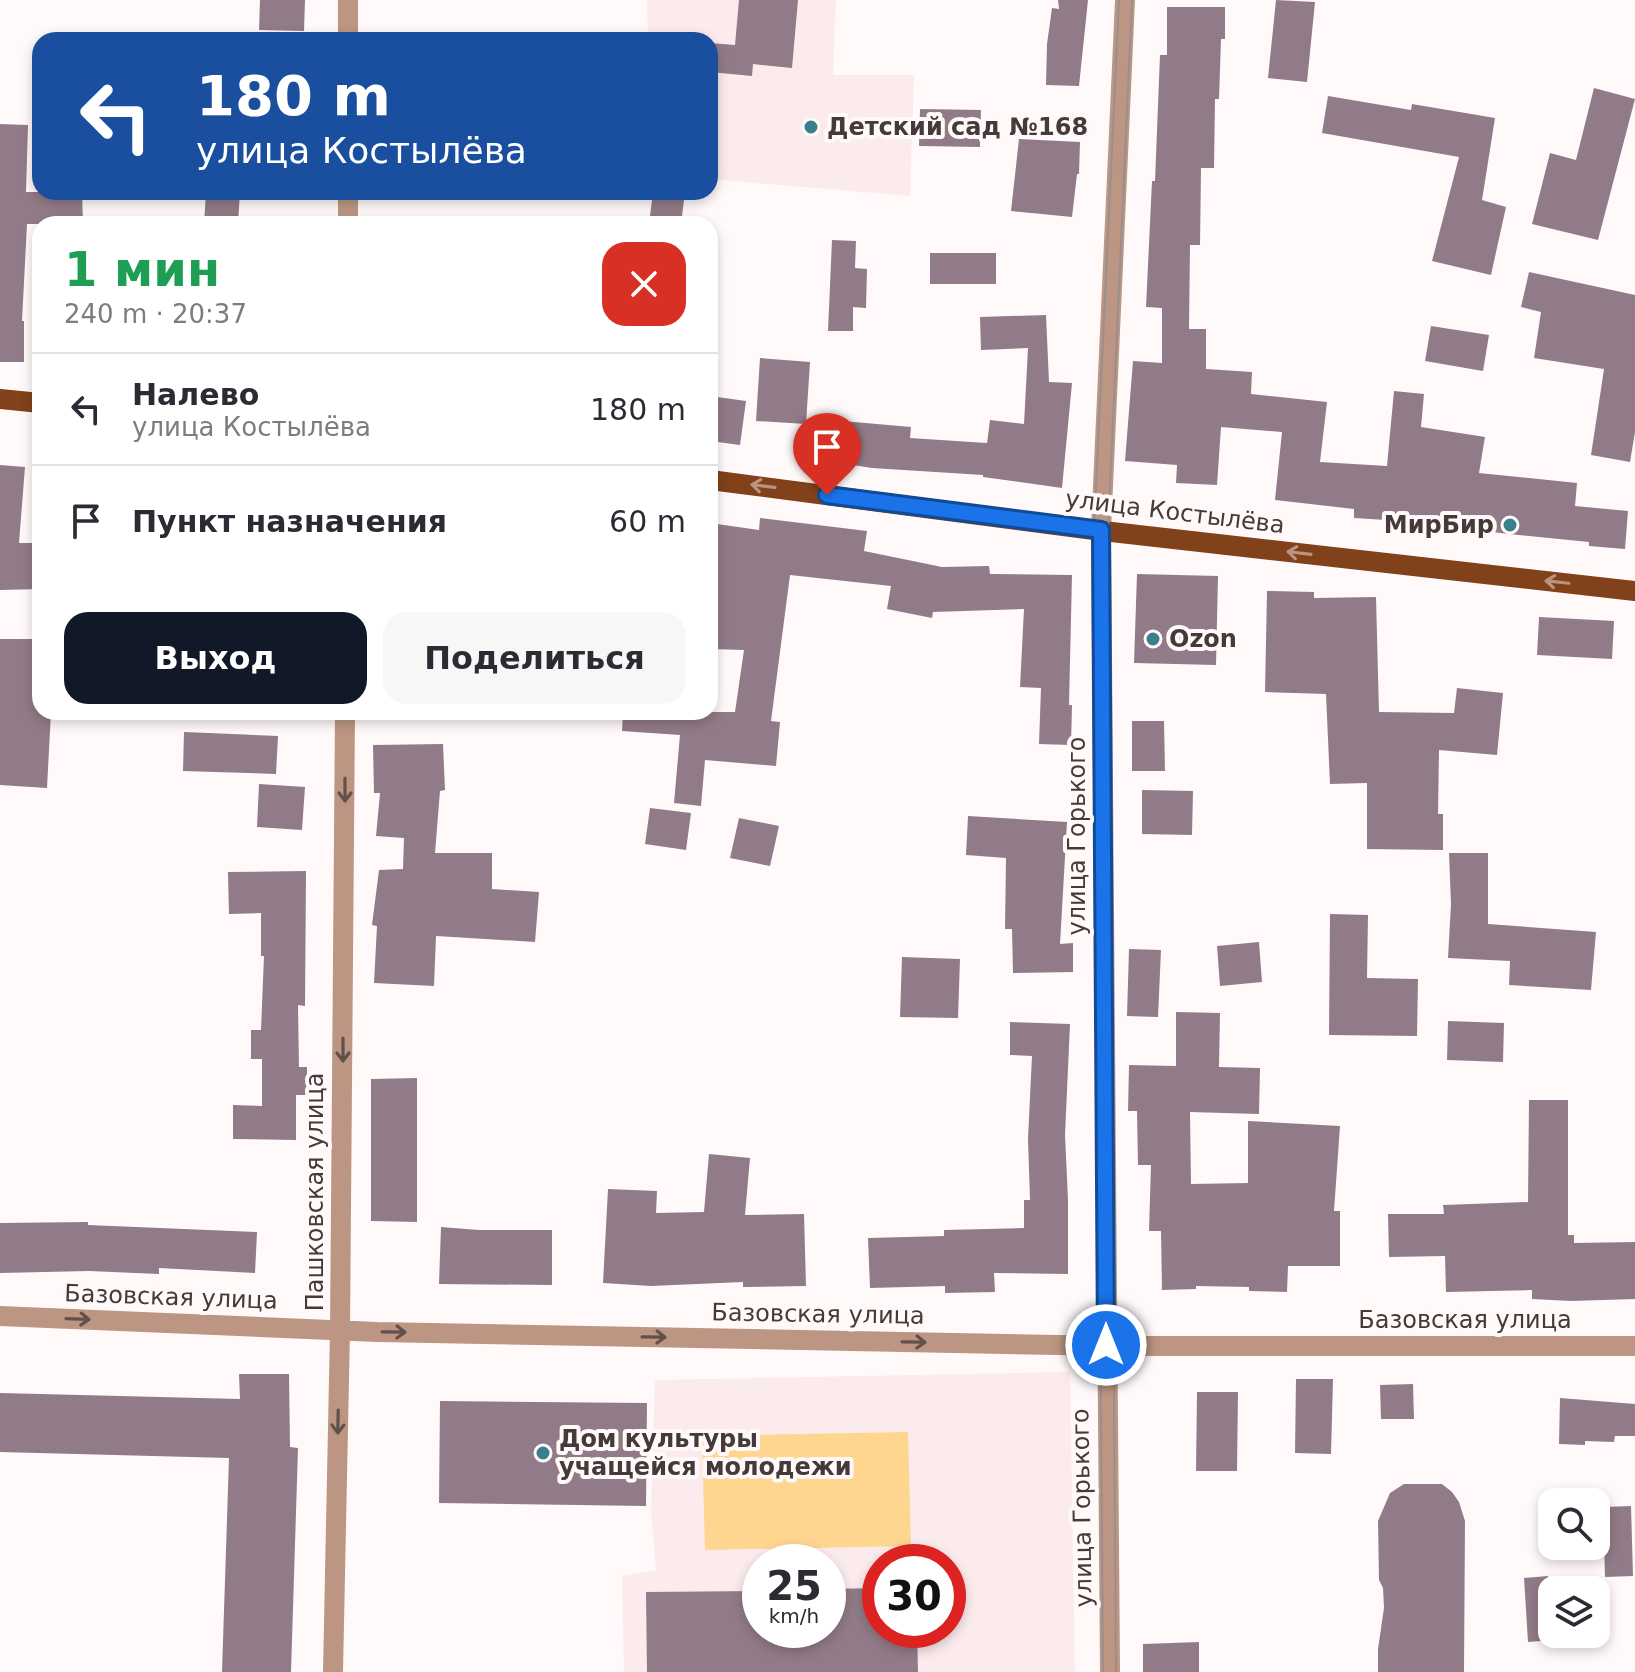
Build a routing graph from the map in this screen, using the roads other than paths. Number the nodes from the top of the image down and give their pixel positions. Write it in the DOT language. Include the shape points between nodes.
graph roads {
  1 [pos="348,0"];
  2 [pos="1125,0"];
  3 [pos="348,32"];
  4 [pos="0,399"];
  5 [pos="32,402"];
  6 [pos="718,481"];
  7 [pos="1101,530"];
  8 [pos="1635,591"];
  9 [pos="345,720"];
  10 [pos="0,1316"];
  11 [pos="340,1330"];
  12 [pos="1106,1345"];
  13 [pos="1635,1346"];
  14 [pos="333,1672"];
  15 [pos="1110,1672"];
  1 -- 3 [label="street"];
  2 -- 7 [label="street, улица Горького"];
  4 -- 5 [label="main road"];
  7 -- 6 [label="main road, улица Костылёва, one-way"];
  8 -- 7 [label="main road, улица Костылёва, one-way"];
  7 -- 12 [label="street, улица Горького"];
  9 -- 11 [label="street, Пашковская улица, one-way"];
  10 -- 11 [label="street, Базовская улица, one-way"];
  11 -- 12 [label="street, Базовская улица, one-way"];
  11 -- 14 [label="street, Пашковская улица, one-way"];
  12 -- 13 [label="street, Базовская улица"];
  12 -- 15 [label="street, улица Горького"];
}
